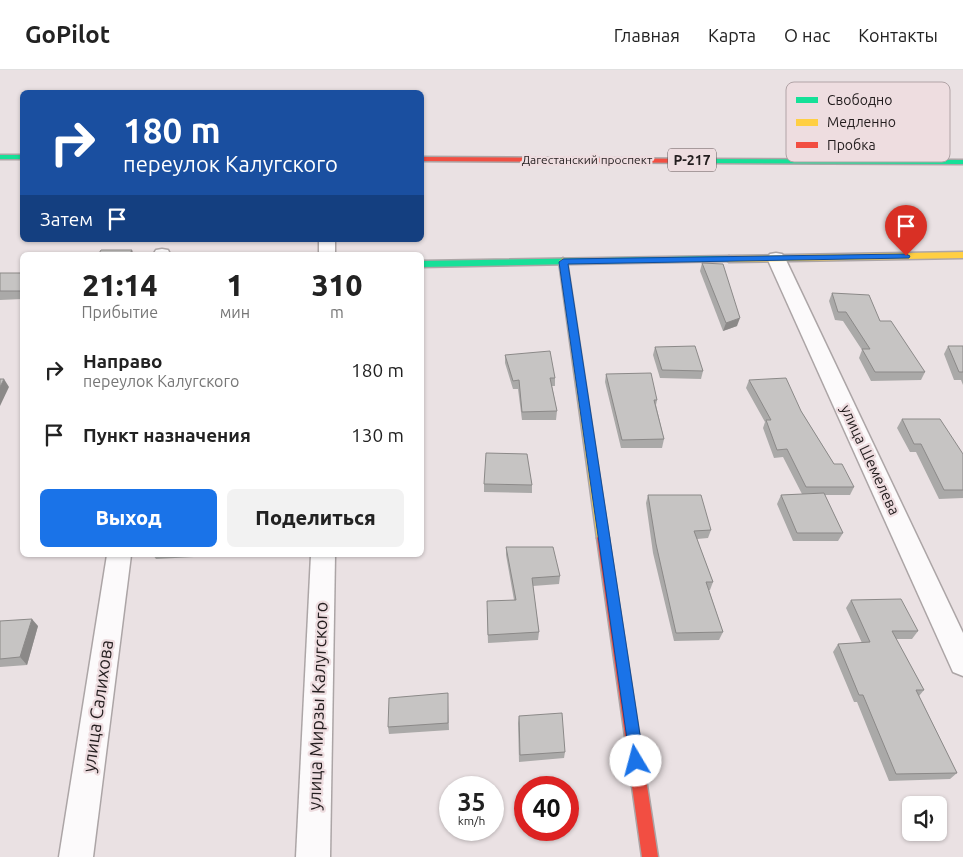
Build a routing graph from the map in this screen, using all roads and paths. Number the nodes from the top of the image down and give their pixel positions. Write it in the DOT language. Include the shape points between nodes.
graph roads {
  1 [pos="0,157"];
  2 [pos="20,157"];
  3 [pos="424,160"];
  4 [pos="786,161"];
  5 [pos="950,162"];
  6 [pos="963,162"];
  7 [pos="962,256"];
  8 [pos="776,258"];
  9 [pos="563,262"];
  10 [pos="424,264"];
  11 [pos="119,557"];
  12 [pos="323,557"];
  13 [pos="963,663"];
  14 [pos="76,857"];
  15 [pos="313,857"];
  16 [pos="650,857"];
  1 -- 2 [label="main road"];
  3 -- 4 [label="main road, Дагестанский проспект / Р-217"];
  5 -- 6 [label="main road, Дагестанский проспект / Р-217"];
  7 -- 8 [label="main road"];
  8 -- 9 [label="main road"];
  8 -- 13 [label="street, улица Шемелева"];
  9 -- 10 [label="main road"];
  9 -- 16 [label="main road"];
  11 -- 14 [label="street, улица Салихова"];
  12 -- 15 [label="street, улица Мирзы Калугского"];
}
